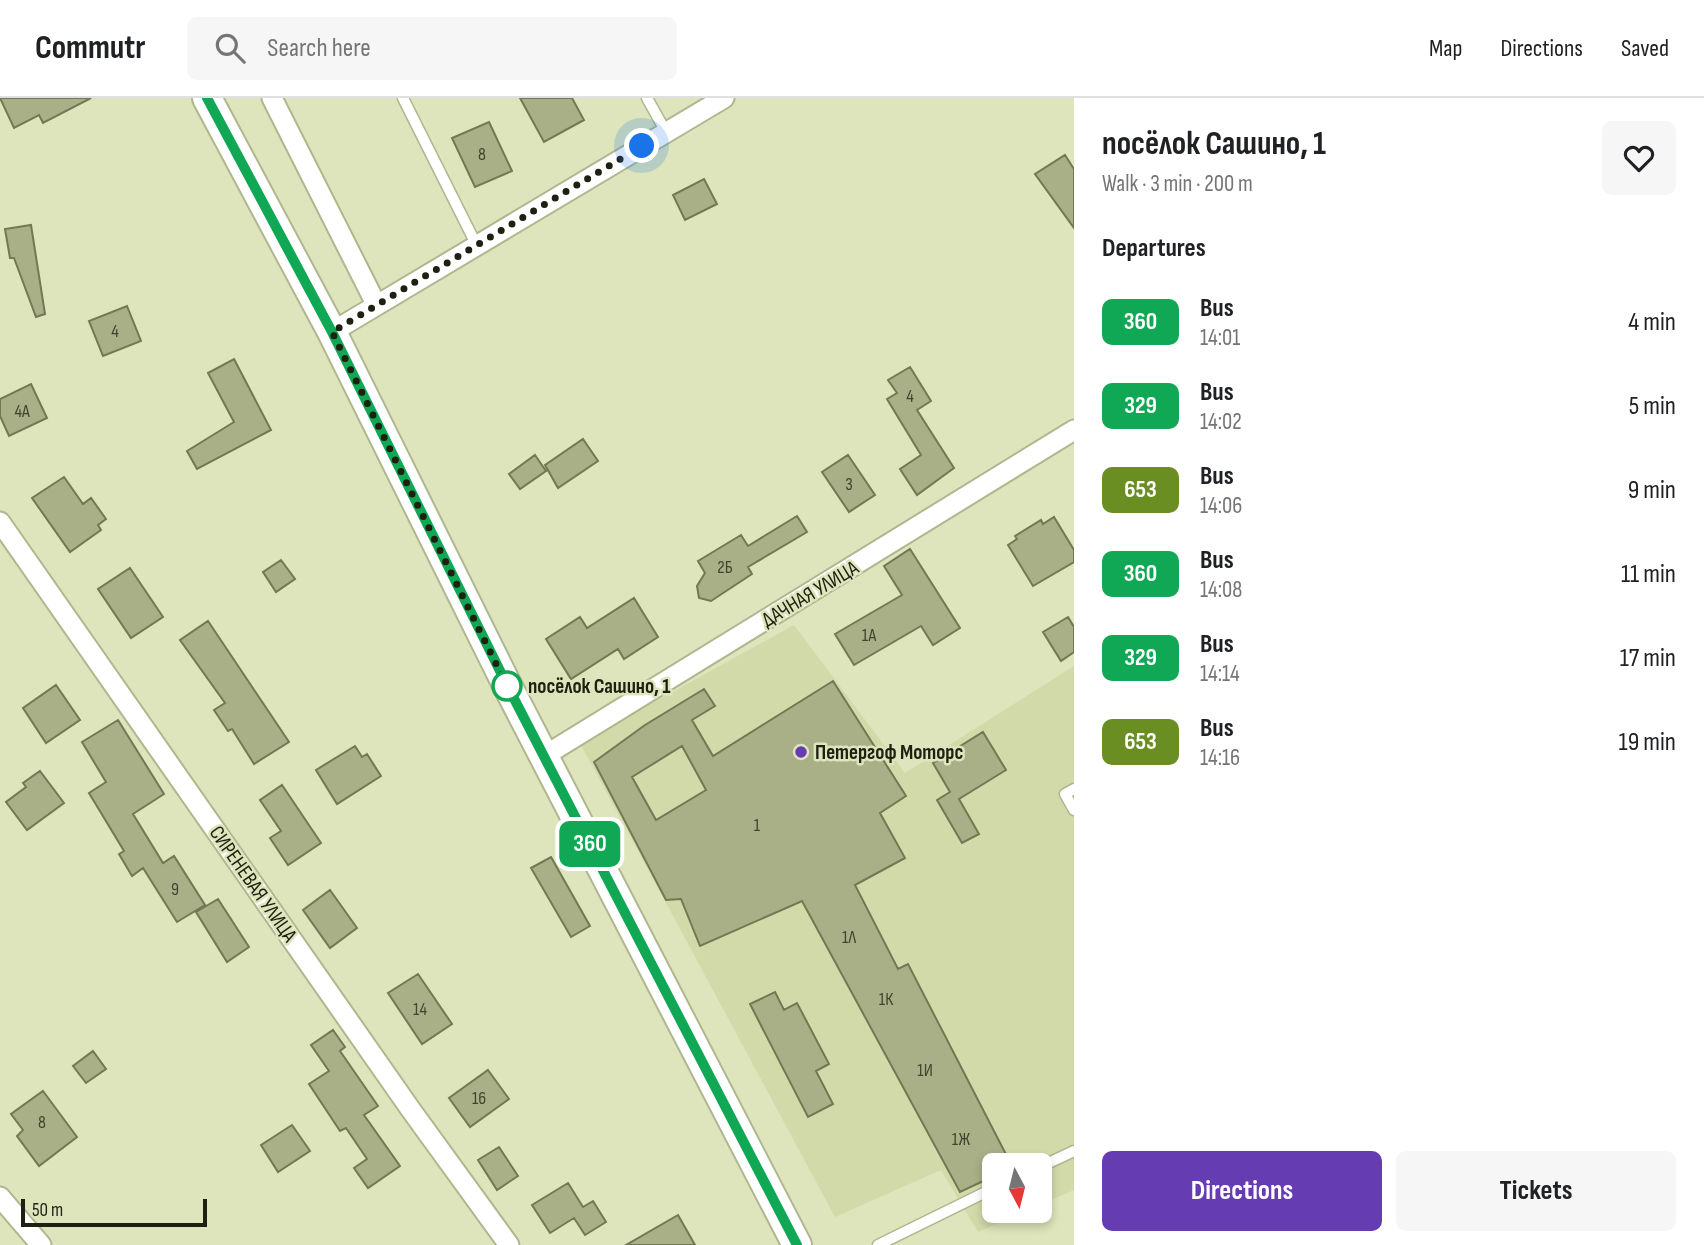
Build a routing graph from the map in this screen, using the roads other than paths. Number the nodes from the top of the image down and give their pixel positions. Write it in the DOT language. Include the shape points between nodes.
graph roads {
  1 [pos="207,98"];
  2 [pos="272,98"];
  3 [pos="403,98"];
  4 [pos="647,98"];
  5 [pos="724,98"];
  6 [pos="666,132"];
  7 [pos="476,244"];
  8 [pos="376,304"];
  9 [pos="332,332"];
  10 [pos="1074,430"];
  11 [pos="0,522"];
  12 [pos="544,756"];
  13 [pos="1074,789"];
  14 [pos="1074,810"];
  15 [pos="1074,1151"];
  16 [pos="1052,1161"];
  17 [pos="982,1194"];
  18 [pos="0,1197"];
  19 [pos="41,1245"];
  20 [pos="509,1245"];
  21 [pos="797,1245"];
  22 [pos="878,1245"];
  1 -- 9 [label="street"];
  2 -- 8 [label="street"];
  3 -- 7 [label="lane"];
  4 -- 6 [label="lane"];
  5 -- 6 [label="street"];
  6 -- 7 [label="street"];
  7 -- 8 [label="street"];
  8 -- 9 [label="street"];
  9 -- 12 [label="street"];
  10 -- 12 [label="street, ДАЧНАЯ УЛИЦА"];
  11 -- 20 [label="street, СИРЕНЕВАЯ УЛИЦА"];
  12 -- 21 [label="street"];
  13 -- 14 [label="lane" via="1065,794"];
  15 -- 16 [label="lane"];
  17 -- 22 [label="lane"];
  18 -- 19 [label="street"];
}
